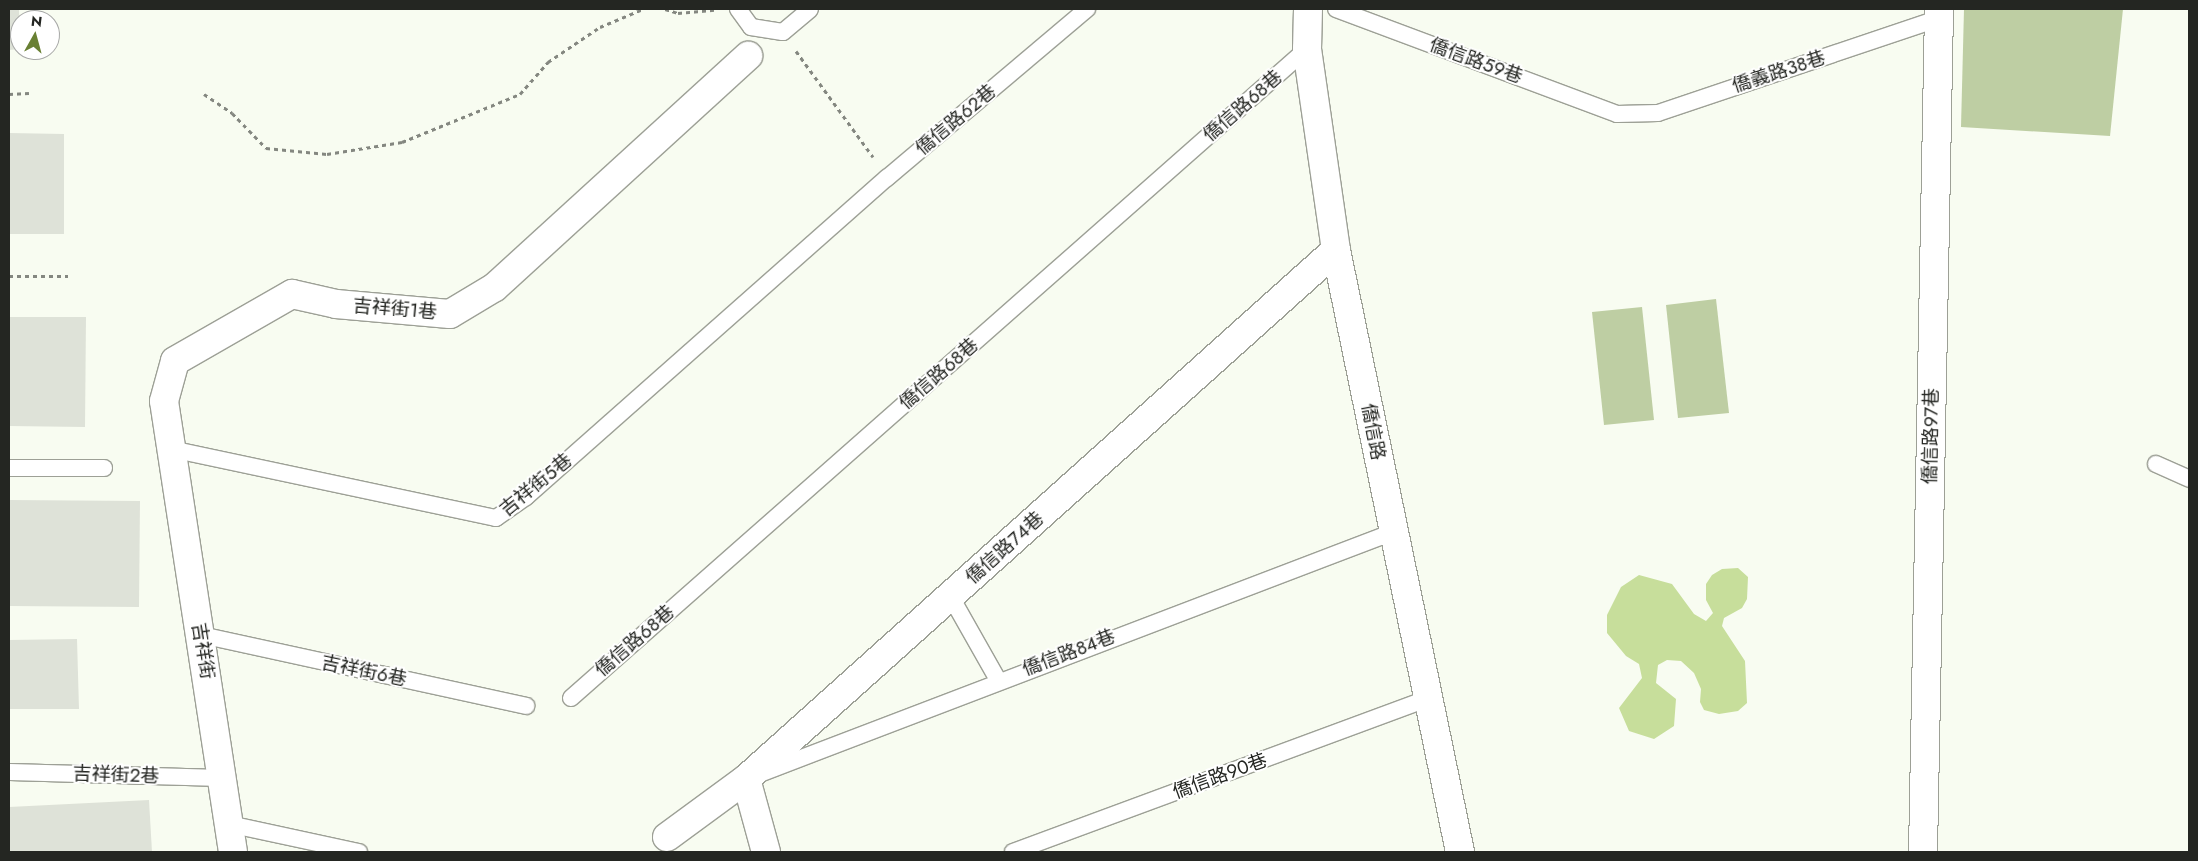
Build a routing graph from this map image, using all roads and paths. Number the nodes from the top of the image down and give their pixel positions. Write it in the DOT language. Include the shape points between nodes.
graph roads {
  1 [pos="643,9"];
  2 [pos="665,9"];
  3 [pos="729,9"];
  4 [pos="810,9"];
  5 [pos="1087,9"];
  6 [pos="1308,9"];
  7 [pos="1336,9"];
  8 [pos="1938,14"];
  9 [pos="783,32"];
  10 [pos="1307,49"];
  11 [pos="748,56"];
  12 [pos="29,93"];
  13 [pos="9,94"];
  14 [pos="204,94"];
  15 [pos="1617,114"];
  16 [pos="887,178"];
  17 [pos="827,232"];
  18 [pos="1336,250"];
  19 [pos="9,276"];
  20 [pos="68,276"];
  21 [pos="171,449"];
  22 [pos="2156,464"];
  23 [pos="9,468"];
  24 [pos="104,468"];
  25 [pos="2189,480"];
  26 [pos="1393,532"];
  27 [pos="951,597"];
  28 [pos="201,635"];
  29 [pos="998,680"];
  30 [pos="571,698"];
  31 [pos="1427,699"];
  32 [pos="526,706"];
  33 [pos="9,772"];
  34 [pos="222,778"];
  35 [pos="746,779"];
  36 [pos="229,824"];
  37 [pos="667,837"];
  38 [pos="233,852"];
  39 [pos="360,852"];
  40 [pos="766,852"];
  41 [pos="1013,852"];
  42 [pos="1460,852"];
  43 [pos="1923,852"];
  1 -- 14 [label="path" via="600,27 548,62 520,94 402,142 328,154 266,148 232,113"];
  2 -- 3 [label="path" via="678,13"];
  3 -- 9 [label="lane" via="751,26"];
  4 -- 9 [label="lane"];
  5 -- 16 [label="lane, 僑信路62巷"];
  6 -- 10 [label="street, 僑信路"];
  7 -- 15 [label="lane, 僑信路59巷"];
  8 -- 15 [label="lane, 僑義路38巷" via="1658,113"];
  8 -- 43 [label="street, 僑信路97巷"];
  9 -- 16 [label="path"];
  10 -- 18 [label="street, 僑信路"];
  10 -- 30 [label="lane, 僑信路68巷"];
  11 -- 21 [label="street, 吉祥街1巷" via="495,286 450,314 336,304 292,294 175,361 164,401"];
  12 -- 13 [label="path"];
  16 -- 17 [label="lane, 僑信路62巷"];
  17 -- 21 [label="lane, 吉祥街5巷" via="526,497 496,518"];
  18 -- 26 [label="street, 僑信路"];
  18 -- 27 [label="street, 僑信路74巷"];
  19 -- 20 [label="path"];
  21 -- 28 [label="street, 吉祥街"];
  22 -- 25 [label="lane"];
  23 -- 24 [label="lane"];
  26 -- 29 [label="lane, 僑信路84巷"];
  26 -- 31 [label="street, 僑信路"];
  27 -- 29 [label="lane"];
  27 -- 35 [label="street, 僑信路74巷"];
  28 -- 32 [label="lane, 吉祥街6巷"];
  28 -- 34 [label="street, 吉祥街"];
  29 -- 35 [label="lane, 僑信路84巷"];
  31 -- 41 [label="lane, 僑信路90巷"];
  31 -- 42 [label="street, 僑信路"];
  33 -- 34 [label="lane, 吉祥街2巷"];
  34 -- 36 [label="street, 吉祥街"];
  35 -- 37 [label="street, 僑信路74巷"];
  35 -- 40 [label="street"];
  36 -- 38 [label="street, 吉祥街"];
  36 -- 39 [label="lane"];
}
